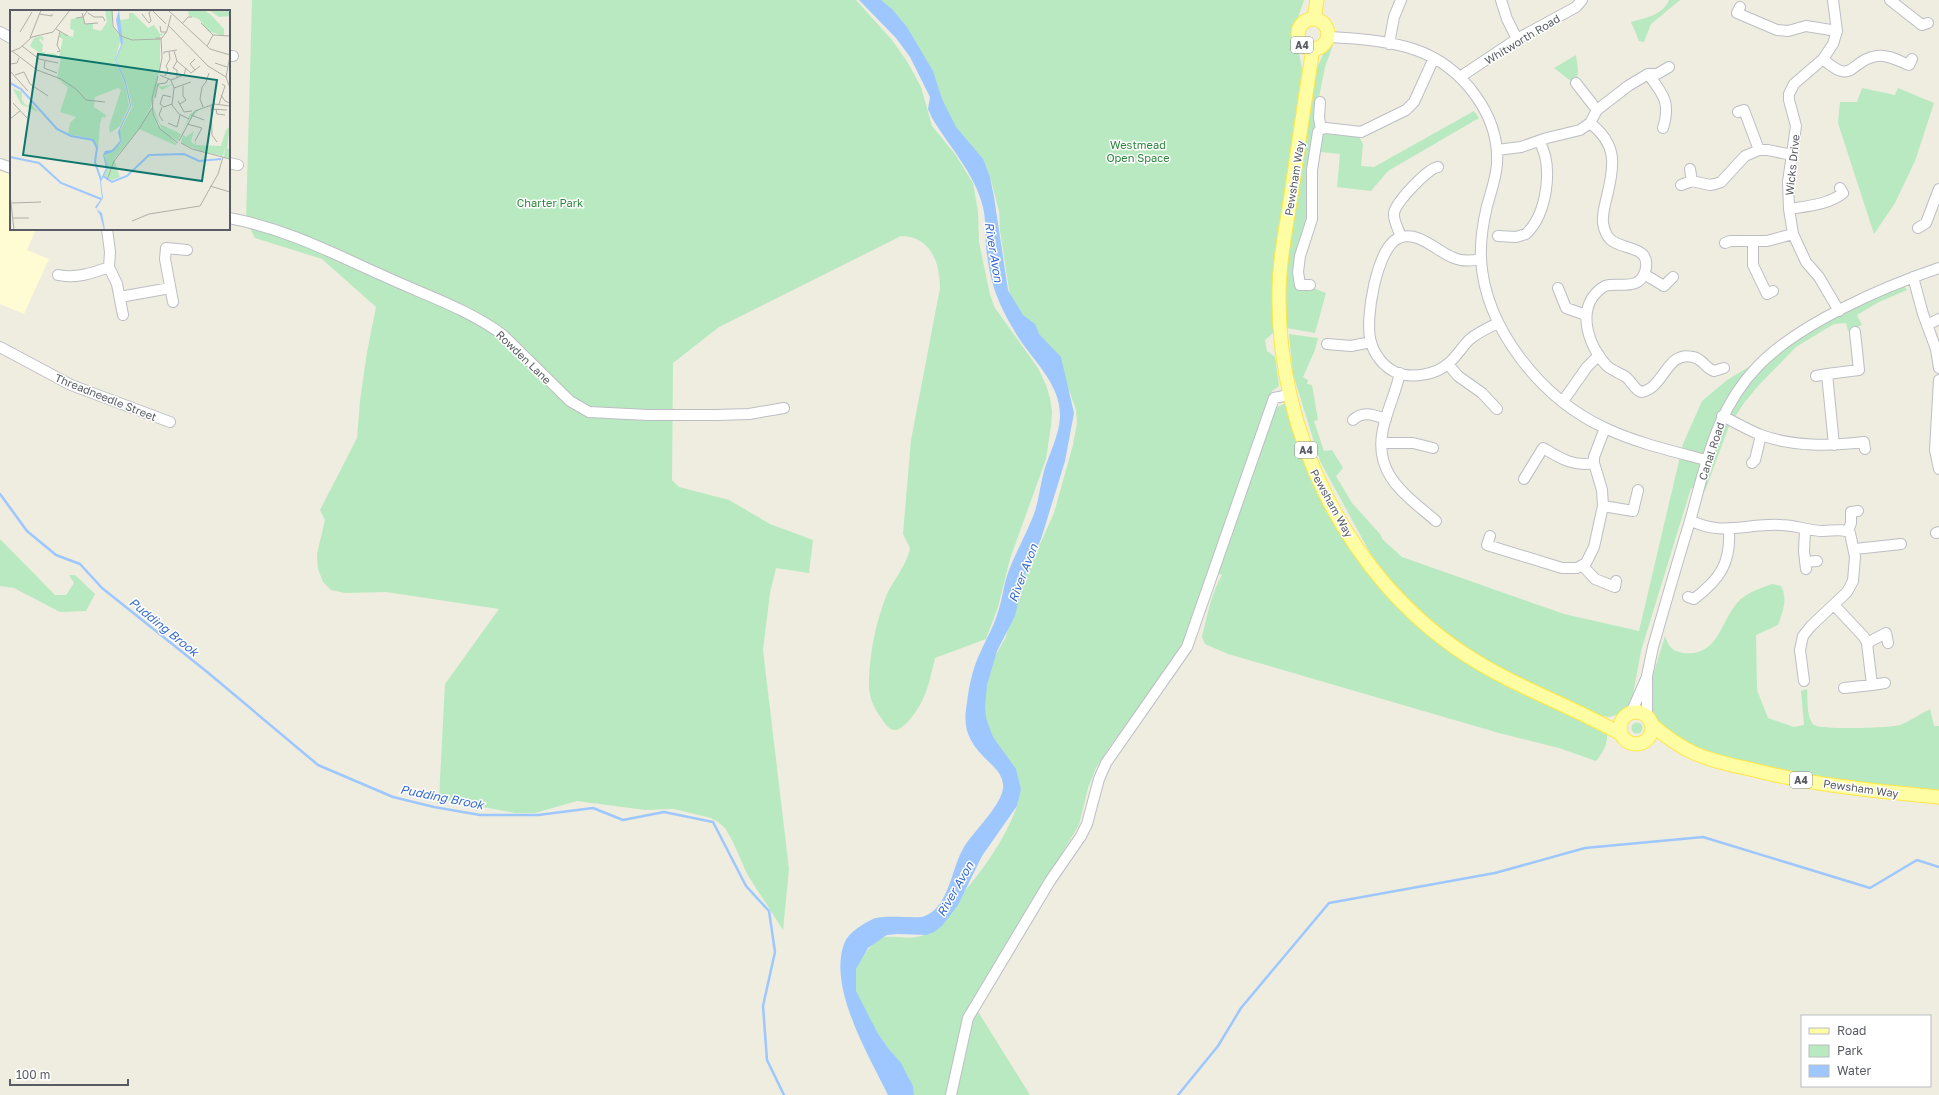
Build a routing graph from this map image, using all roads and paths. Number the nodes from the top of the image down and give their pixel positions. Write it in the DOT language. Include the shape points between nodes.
graph roads {
  1 [pos="1317,0"];
  2 [pos="1401,0"];
  3 [pos="1501,0"];
  4 [pos="1582,0"];
  5 [pos="1833,0"];
  6 [pos="1890,0"];
  7 [pos="1740,7"];
  8 [pos="1314,19"];
  9 [pos="1923,27"];
  10 [pos="1837,31"];
  11 [pos="0,32"];
  12 [pos="10,37"];
  13 [pos="1328,37"];
  14 [pos="1517,39"];
  15 [pos="1389,44"];
  16 [pos="1313,49"];
  17 [pos="1434,58"];
  18 [pos="1823,59"];
  19 [pos="1909,65"];
  20 [pos="1669,68"];
  21 [pos="1648,74"];
  22 [pos="1460,77"];
  23 [pos="1581,85"];
  24 [pos="1320,102"];
  25 [pos="1597,110"];
  26 [pos="1738,112"];
  27 [pos="1590,123"];
  28 [pos="1667,123"];
  29 [pos="1321,129"];
  30 [pos="1539,141"];
  31 [pos="1497,150"];
  32 [pos="1759,150"];
  33 [pos="1792,155"];
  34 [pos="0,164"];
  35 [pos="1435,166"];
  36 [pos="10,168"];
  37 [pos="1690,169"];
  38 [pos="1692,181"];
  39 [pos="1681,184"];
  40 [pos="1939,189"];
  41 [pos="1844,191"];
  42 [pos="1788,209"];
  43 [pos="230,218"];
  44 [pos="1918,228"];
  45 [pos="107,230"];
  46 [pos="1793,234"];
  47 [pos="1498,236"];
  48 [pos="1401,237"];
  49 [pos="1728,239"];
  50 [pos="1753,241"];
  51 [pos="187,250"];
  52 [pos="1481,259"];
  53 [pos="109,267"];
  54 [pos="1939,268"];
  55 [pos="1644,274"];
  56 [pos="58,275"];
  57 [pos="1673,277"];
  58 [pos="1913,277"];
  59 [pos="1310,285"];
  60 [pos="170,288"];
  61 [pos="1562,290"];
  62 [pos="1773,291"];
  63 [pos="120,297"];
  64 [pos="173,302"];
  65 [pos="1839,312"];
  66 [pos="123,315"];
  67 [pos="1586,315"];
  68 [pos="1939,319"];
  69 [pos="1498,323"];
  70 [pos="1927,325"];
  71 [pos="1858,338"];
  72 [pos="1371,342"];
  73 [pos="1327,344"];
  74 [pos="0,347"];
  75 [pos="1598,355"];
  76 [pos="1448,364"];
  77 [pos="1724,368"];
  78 [pos="1939,368"];
  79 [pos="1400,373"];
  80 [pos="1827,374"];
  81 [pos="1816,376"];
  82 [pos="1939,380"];
  83 [pos="1289,395"];
  84 [pos="1563,401"];
  85 [pos="784,408"];
  86 [pos="1497,409"];
  87 [pos="1722,416"];
  88 [pos="1386,419"];
  89 [pos="1353,420"];
  90 [pos="170,422"];
  91 [pos="1605,428"];
  92 [pos="1761,435"];
  93 [pos="1382,443"];
  94 [pos="1866,444"];
  95 [pos="1429,445"];
  96 [pos="1834,445"];
  97 [pos="1937,450"];
  98 [pos="1706,460"];
  99 [pos="1756,461"];
  100 [pos="1594,463"];
  101 [pos="1939,469"];
  102 [pos="1524,479"];
  103 [pos="1638,490"];
  104 [pos="1604,506"];
  105 [pos="1853,510"];
  106 [pos="1690,520"];
  107 [pos="1436,521"];
  108 [pos="1729,530"];
  109 [pos="1805,530"];
  110 [pos="1848,531"];
  111 [pos="1487,542"];
  112 [pos="1900,544"];
  113 [pos="1855,549"];
  114 [pos="1817,561"];
  115 [pos="1584,566"];
  116 [pos="1615,586"];
  117 [pos="1692,601"];
  118 [pos="1834,605"];
  119 [pos="1887,634"];
  120 [pos="1867,643"];
  121 [pos="1647,676"];
  122 [pos="1806,677"];
  123 [pos="1885,683"];
  124 [pos="1872,685"];
  125 [pos="1844,688"];
  126 [pos="1627,716"];
  127 [pos="1592,718"];
  128 [pos="1649,720"];
  129 [pos="1622,734"];
  130 [pos="1647,739"];
  131 [pos="1670,740"];
  132 [pos="1939,797"];
  133 [pos="951,1095"];
  1 -- 8 [label="main road"];
  2 -- 15 [label="street" via="1394,17"];
  3 -- 14 [label="street"];
  4 -- 14 [label="street, Whitworth Road" via="1576,7"];
  5 -- 10 [label="street, Wicks Drive"];
  6 -- 9 [label="street"];
  7 -- 10 [label="street" via="1737,13 1777,30 1788,31 1806,26"];
  8 -- 13 [label="main road, A4" via="1323,23"];
  8 -- 16 [label="main road, A4" via="1301,24 1297,33 1300,43"];
  10 -- 18 [label="street, Wicks Drive" via="1833,44"];
  11 -- 12 [label="street"];
  13 -- 15 [label="street"];
  13 -- 16 [label="main road, A4" via="1323,46"];
  14 -- 22 [label="street, Whitworth Road"];
  15 -- 17 [label="street"];
  16 -- 83 [label="main road, Pewsham Way / A4" via="1285,233 1279,293 1282,345"];
  17 -- 22 [label="street"];
  17 -- 29 [label="street" via="1414,102 1406,110 1361,132"];
  18 -- 19 [label="street" via="1832,68 1844,72 1879,55"];
  18 -- 33 [label="street, Wicks Drive" via="1794,84 1789,94 1796,126"];
  20 -- 21 [label="street" via="1657,74"];
  21 -- 25 [label="street"];
  21 -- 28 [label="street" via="1667,104"];
  22 -- 31 [label="street" via="1488,117"];
  23 -- 25 [label="street"];
  24 -- 29 [label="street"];
  25 -- 27 [label="street"];
  26 -- 32 [label="street" via="1744,110"];
  27 -- 30 [label="street" via="1574,132"];
  27 -- 55 [label="street" via="1603,134 1610,147 1613,190 1603,216 1604,230 1614,242 1639,251 1645,260"];
  29 -- 59 [label="street" via="1317,136 1312,170 1312,219 1300,256 1298,272 1300,285"];
  30 -- 31 [label="street" via="1521,147"];
  30 -- 47 [label="street" via="1546,160 1544,202 1528,231 1510,241"];
  31 -- 52 [label="street" via="1496,174 1484,220"];
  32 -- 33 [label="street"];
  32 -- 38 [label="street" via="1739,161 1721,182 1710,185"];
  33 -- 42 [label="street, Wicks Drive"];
  34 -- 36 [label="street"];
  35 -- 48 [label="street" via="1396,207 1394,216"];
  37 -- 38 [label="street"];
  38 -- 39 [label="street"];
  40 -- 44 [label="street" via="1926,223"];
  41 -- 42 [label="street" via="1827,201"];
  42 -- 46 [label="street, Wicks Drive"];
  43 -- 85 [label="street, Rowden Lane" via="255,223 310,242 493,327 570,401 589,412 716,415 749,414"];
  45 -- 53 [label="street"];
  46 -- 50 [label="street"];
  46 -- 65 [label="street, Wicks Drive" via="1806,262 1819,277"];
  48 -- 52 [label="street" via="1416,238 1460,260"];
  48 -- 72 [label="street" via="1387,247 1379,268 1370,311"];
  49 -- 50 [label="street"];
  50 -- 62 [label="street" via="1753,265 1767,294"];
  51 -- 60 [label="street" via="166,248 165,259"];
  52 -- 69 [label="street" via="1487,294"];
  53 -- 56 [label="street" via="81,275"];
  53 -- 63 [label="street"];
  54 -- 58 [label="street, Canal Road"];
  55 -- 57 [label="street" via="1664,286"];
  55 -- 67 [label="street" via="1640,281 1631,284 1609,284 1602,287 1593,298"];
  58 -- 65 [label="street, Canal Road"];
  58 -- 70 [label="street"];
  60 -- 63 [label="street"];
  60 -- 64 [label="street"];
  61 -- 67 [label="street" via="1566,308"];
  63 -- 66 [label="street"];
  65 -- 87 [label="street, Canal Road" via="1794,336 1773,352 1748,378"];
  67 -- 75 [label="street" via="1587,330"];
  68 -- 70 [label="street"];
  69 -- 76 [label="street" via="1475,336"];
  69 -- 84 [label="street" via="1511,345 1537,378"];
  70 -- 78 [label="street" via="1936,349"];
  71 -- 80 [label="street" via="1862,370"];
  72 -- 73 [label="street" via="1351,346"];
  72 -- 79 [label="street" via="1382,363"];
  74 -- 90 [label="street, Threadneedle Street" via="71,386"];
  75 -- 77 [label="street" via="1608,367 1623,375 1641,392 1655,387 1669,365 1684,357 1693,356 1714,371"];
  75 -- 84 [label="street"];
  76 -- 79 [label="street" via="1419,375"];
  76 -- 86 [label="street" via="1458,376 1482,393"];
  79 -- 88 [label="street"];
  80 -- 81 [label="street"];
  80 -- 96 [label="street"];
  82 -- 97 [label="street"];
  83 -- 127 [label="main road, Pewsham Way / A4" via="1312,466 1343,527 1375,573 1414,614 1462,653 1501,676"];
  83 -- 133 [label="street" via="1274,398 1187,647 1106,763 1098,779 1087,824 1081,836 1050,881 968,1018"];
  84 -- 91 [label="street"];
  87 -- 92 [label="street"];
  87 -- 98 [label="street, Canal Road"];
  88 -- 89 [label="street" via="1367,413"];
  88 -- 93 [label="street"];
  91 -- 98 [label="street" via="1632,439"];
  91 -- 100 [label="street"];
  92 -- 96 [label="street" via="1799,444"];
  92 -- 99 [label="street"];
  93 -- 95 [label="street"];
  93 -- 107 [label="street" via="1384,466 1390,478 1396,486 1429,510"];
  94 -- 96 [label="street"];
  97 -- 101 [label="street"];
  98 -- 106 [label="street, Canal Road"];
  100 -- 102 [label="street" via="1571,464 1544,445"];
  100 -- 104 [label="street"];
  103 -- 104 [label="street" via="1633,513"];
  104 -- 115 [label="street" via="1591,554"];
  105 -- 110 [label="street"];
  106 -- 108 [label="street" via="1701,526"];
  106 -- 121 [label="street, Canal Road" via="1653,646"];
  108 -- 109 [label="street" via="1773,525"];
  108 -- 117 [label="street" via="1729,550 1722,572 1714,583"];
  109 -- 110 [label="street"];
  109 -- 114 [label="street" via="1806,565"];
  110 -- 113 [label="street"];
  111 -- 115 [label="street" via="1562,568"];
  112 -- 113 [label="street"];
  113 -- 118 [label="street" via="1853,582"];
  115 -- 116 [label="street" via="1595,579"];
  118 -- 120 [label="street" via="1855,626"];
  118 -- 122 [label="street" via="1811,626 1802,640 1800,650"];
  119 -- 120 [label="street"];
  120 -- 124 [label="street"];
  121 -- 126 [label="street, Canal Road"];
  121 -- 128 [label="street, Canal Road"];
  123 -- 124 [label="street"];
  124 -- 125 [label="street"];
  126 -- 127 [label="main road, Pewsham Way / A4"];
  126 -- 128 [label="main road, A4" via="1639,712"];
  126 -- 129 [label="main road" via="1621,724"];
  127 -- 129 [label="main road, Pewsham Way / A4"];
  128 -- 130 [label="main road" via="1652,730"];
  128 -- 131 [label="main road, Pewsham Way / A4"];
  129 -- 130 [label="main road, A4" via="1624,738 1638,744"];
  130 -- 131 [label="main road, Pewsham Way / A4"];
  131 -- 132 [label="main road, Pewsham Way / A4" via="1694,753 1720,762 1780,777 1881,792"];
}
